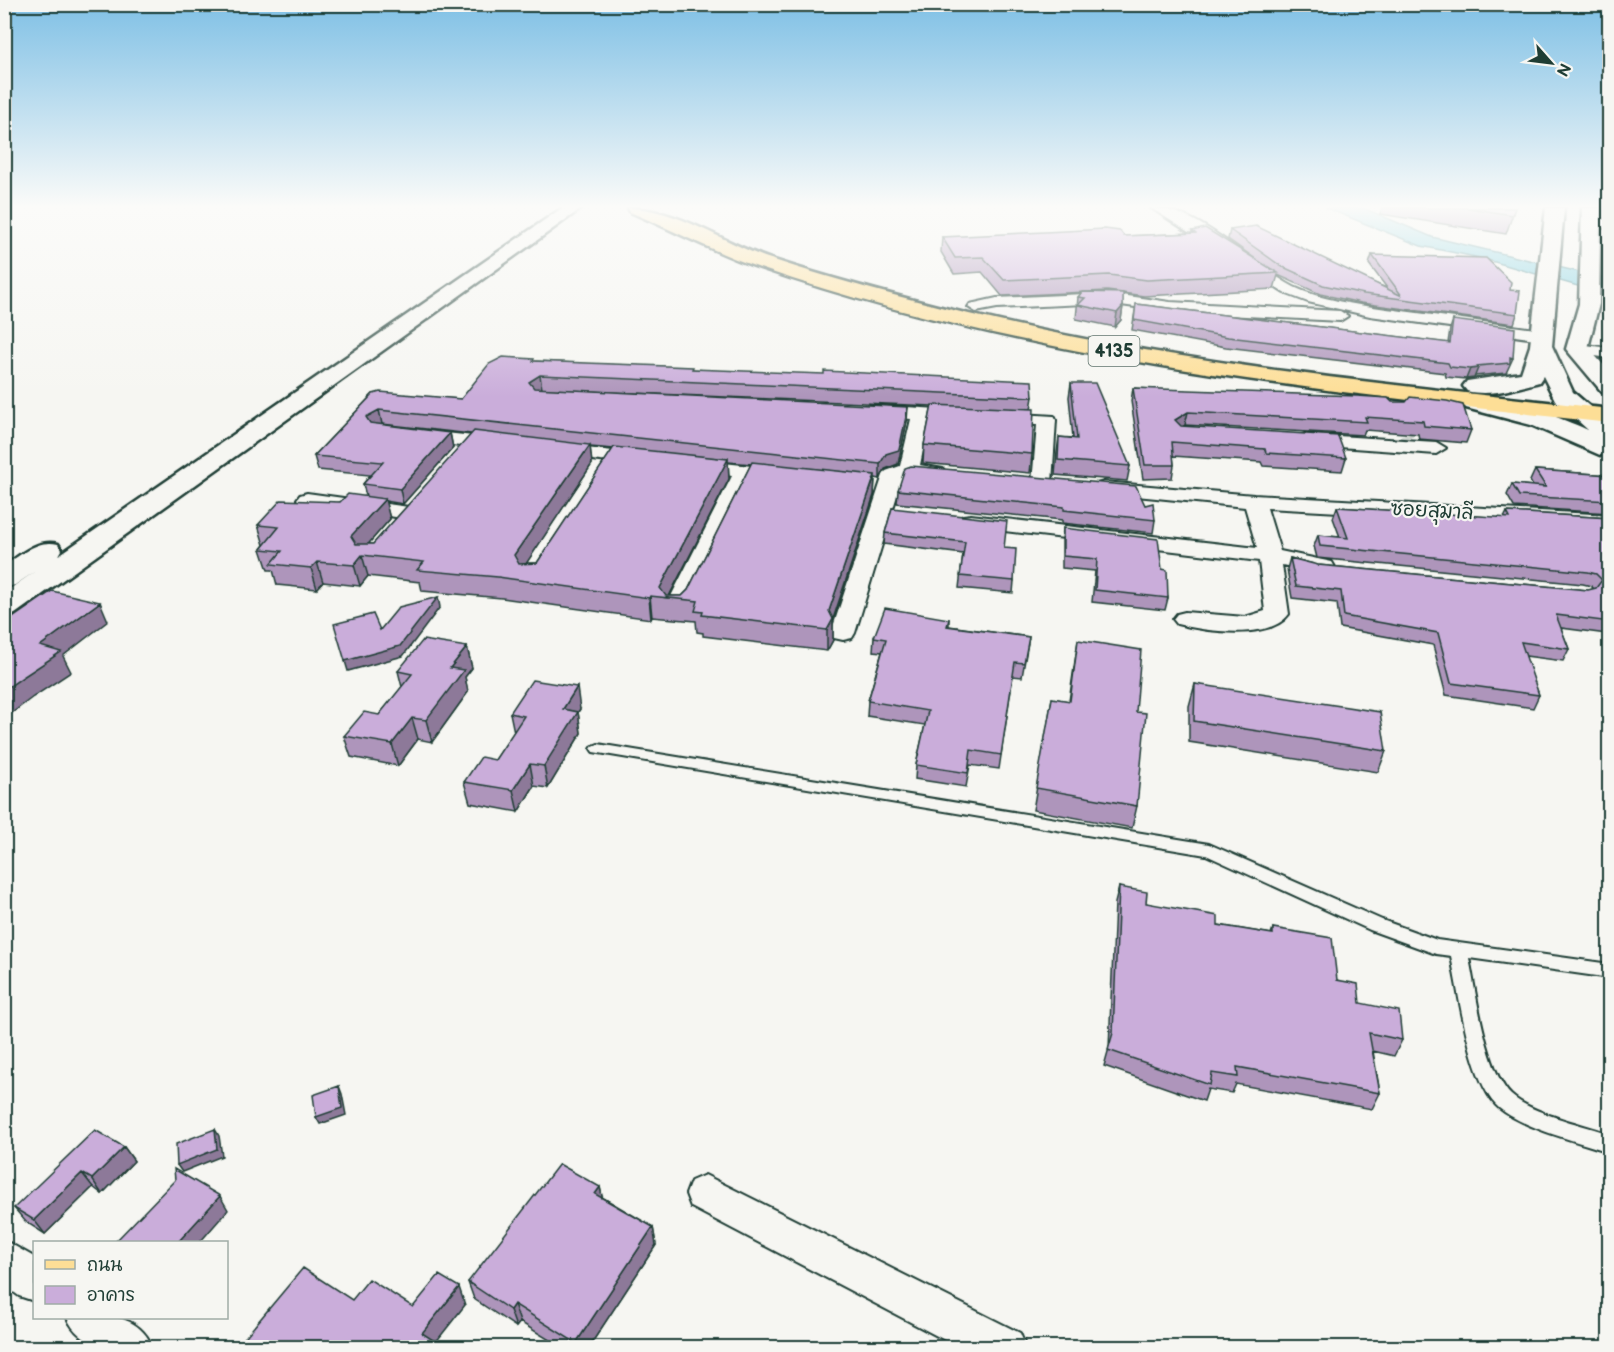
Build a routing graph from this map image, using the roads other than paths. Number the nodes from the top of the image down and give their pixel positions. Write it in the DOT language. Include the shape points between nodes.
graph roads {
  1 [pos="470,271"];
  2 [pos="474,271"];
  3 [pos="790,271"];
  4 [pos="859,271"];
  5 [pos="1260,271"];
  6 [pos="1549,271"];
  7 [pos="1591,271"];
  8 [pos="1074,300"];
  9 [pos="976,307"];
  10 [pos="1370,311"];
  11 [pos="1052,317"];
  12 [pos="1542,341"];
  13 [pos="1577,349"];
  14 [pos="1610,353"];
  15 [pos="1610,373"];
  16 [pos="1610,387"];
  17 [pos="1466,392"];
  18 [pos="1571,403"];
  19 [pos="1610,403"];
  20 [pos="852,411"];
  21 [pos="921,414"];
  22 [pos="1610,416"];
  23 [pos="404,435"];
  24 [pos="1610,437"];
  25 [pos="1289,439"];
  26 [pos="1404,439"];
  27 [pos="472,442"];
  28 [pos="1381,444"];
  29 [pos="518,447"];
  30 [pos="1436,448"];
  31 [pos="541,449"];
  32 [pos="1610,452"];
  33 [pos="610,456"];
  34 [pos="456,460"];
  35 [pos="655,461"];
  36 [pos="677,464"];
  37 [pos="909,470"];
  38 [pos="745,471"];
  39 [pos="953,474"];
  40 [pos="598,475"];
  41 [pos="800,477"];
  42 [pos="1020,480"];
  43 [pos="1042,483"];
  44 [pos="1066,485"];
  45 [pos="1089,487"];
  46 [pos="425,496"];
  47 [pos="307,499"];
  48 [pos="1254,501"];
  49 [pos="881,510"];
  50 [pos="409,513"];
  51 [pos="905,513"];
  52 [pos="952,519"];
  53 [pos="1610,521"];
  54 [pos="393,531"];
  55 [pos="1270,556"];
  56 [pos="1348,569"];
  57 [pos="4,579"];
  58 [pos="4,607"];
  59 [pos="676,610"];
  60 [pos="1185,619"];
  61 [pos="843,633"];
  62 [pos="598,749"];
  63 [pos="1458,950"];
  64 [pos="1610,971"];
  65 [pos="1610,1143"];
  66 [pos="705,1194"];
  67 [pos="4,1260"];
  68 [pos="33,1280"];
  69 [pos="91,1319"];
  70 [pos="132,1347"];
  71 [pos="1005,1347"];
  1 -- 57 [label="main road"];
  2 -- 58 [label="main road"];
  3 -- 17 [label="main road, 4135" via="1017,332 1164,361 1390,400"];
  4 -- 9 [label="main road, 4135"];
  5 -- 10 [label="street" via="1289,290"];
  6 -- 12 [label="main road"];
  7 -- 13 [label="main road" via="1589,304"];
  8 -- 9 [label="street"];
  8 -- 10 [label="street" via="1107,298 1170,307 1290,315 1355,315"];
  8 -- 11 [label="street"];
  9 -- 17 [label="main road, 4135" via="1217,354"];
  10 -- 12 [label="street"];
  12 -- 17 [label="main road" via="1531,376"];
  12 -- 18 [label="main road"];
  13 -- 14 [label="street"];
  13 -- 15 [label="main road"];
  13 -- 16 [label="main road"];
  17 -- 18 [label="main road, 4135"];
  17 -- 32 [label="main road" via="1571,429"];
  18 -- 19 [label="main road, 4135"];
  18 -- 22 [label="main road, 4135"];
  18 -- 24 [label="main road"];
  20 -- 21 [label="street"];
  21 -- 37 [label="street"];
  21 -- 43 [label="street" via="1047,420"];
  23 -- 27 [label="street"];
  25 -- 28 [label="street"];
  26 -- 28 [label="street"];
  27 -- 29 [label="street"];
  27 -- 34 [label="street"];
  28 -- 30 [label="street"];
  31 -- 33 [label="street"];
  33 -- 35 [label="street"];
  33 -- 40 [label="street"];
  36 -- 38 [label="street"];
  37 -- 39 [label="street"];
  37 -- 49 [label="street" via="893,475 878,487"];
  38 -- 41 [label="street"];
  38 -- 59 [label="street"];
  42 -- 43 [label="street"];
  43 -- 44 [label="street"];
  45 -- 48 [label="street, ซอยสุมาลี"];
  46 -- 50 [label="street"];
  47 -- 50 [label="street"];
  48 -- 53 [label="street, ซอยสุมาลี"];
  48 -- 55 [label="street"];
  49 -- 51 [label="street"];
  49 -- 61 [label="street"];
  50 -- 54 [label="street"];
  52 -- 55 [label="street"];
  55 -- 56 [label="street" via="1315,567"];
  55 -- 60 [label="street" via="1277,614 1267,622"];
  62 -- 63 [label="lane" via="1209,850 1376,924 1436,947"];
  63 -- 64 [label="lane"];
  63 -- 65 [label="lane" via="1487,1072 1503,1100 1535,1117"];
  66 -- 71 [label="street"];
  67 -- 68 [label="street"];
  69 -- 70 [label="street"];
}
